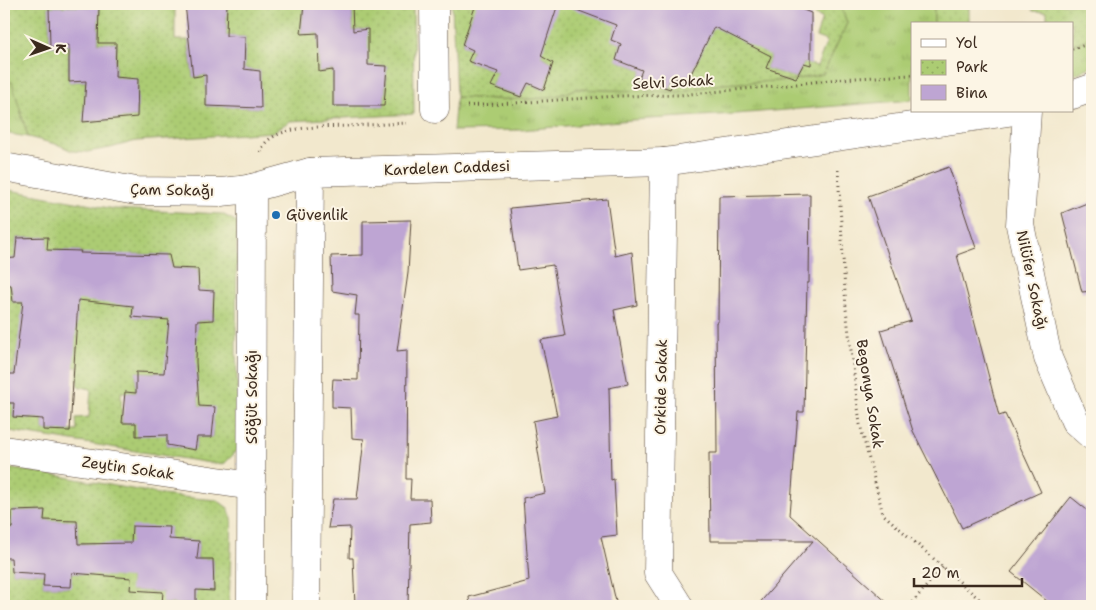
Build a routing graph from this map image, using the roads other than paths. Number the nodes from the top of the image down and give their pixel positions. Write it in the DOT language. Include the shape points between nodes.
graph roads {
  1 [pos="434,4"];
  2 [pos="1092,88"];
  3 [pos="1074,94"];
  4 [pos="435,109"];
  5 [pos="1008,112"];
  6 [pos="1027,112"];
  7 [pos="664,162"];
  8 [pos="4,166"];
  9 [pos="310,172"];
  10 [pos="252,188"];
  11 [pos="1092,436"];
  12 [pos="4,450"];
  13 [pos="252,486"];
  14 [pos="251,606"];
  15 [pos="306,606"];
  16 [pos="679,606"];
  1 -- 4 [label="street"];
  2 -- 3 [label="street"];
  5 -- 7 [label="street, Kardelen Caddesi"];
  6 -- 11 [label="street, Nilüfer Sokağı" via="1020,225 1048,358 1075,422"];
  7 -- 9 [label="street, Kardelen Caddesi"];
  7 -- 16 [label="street, Orkide Sokak" via="658,573"];
  8 -- 10 [label="street, Çam Sokağı" via="136,191 221,192"];
  9 -- 10 [label="street, Çam Sokağı"];
  9 -- 15 [label="street"];
  10 -- 13 [label="street, Söğüt Sokağı"];
  12 -- 13 [label="street, Zeytin Sokak"];
  13 -- 14 [label="street, Söğüt Sokağı"];
}
